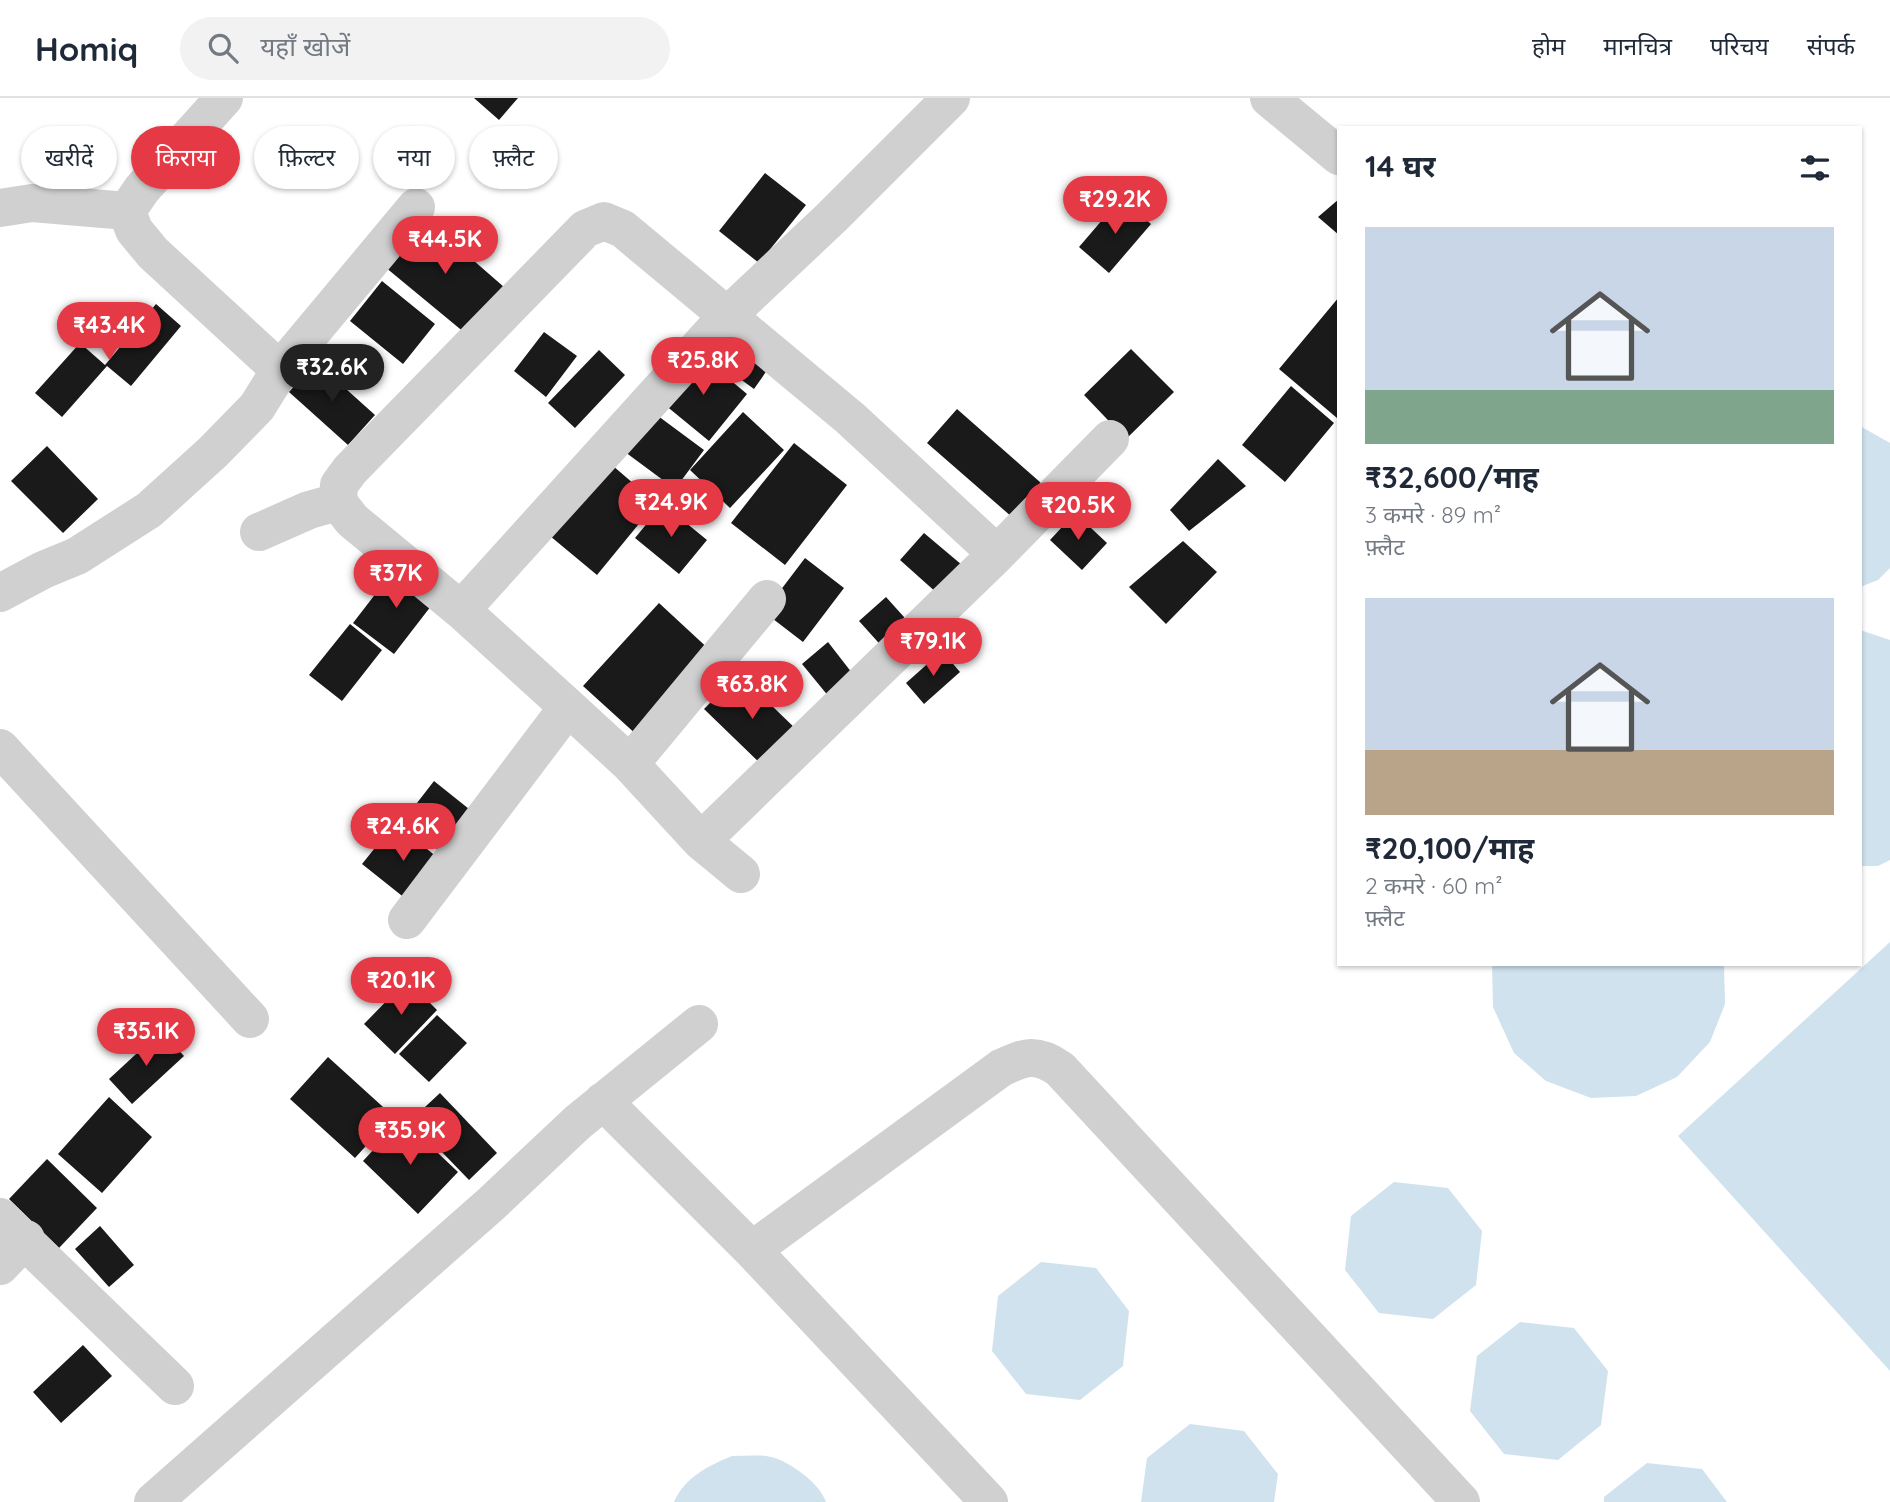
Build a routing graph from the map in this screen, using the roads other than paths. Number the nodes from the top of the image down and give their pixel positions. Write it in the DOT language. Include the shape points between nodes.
graph roads {
  1 [pos="224,98"];
  2 [pos="951,98"];
  3 [pos="1269,98"];
  4 [pos="1337,154"];
  5 [pos="416,207"];
  6 [pos="0,208"];
  7 [pos="127,211"];
  8 [pos="727,316"];
  9 [pos="280,370"];
  10 [pos="1110,439"];
  11 [pos="338,502"];
  12 [pos="259,532"];
  13 [pos="997,554"];
  14 [pos="0,593"];
  15 [pos="767,599"];
  16 [pos="461,610"];
  17 [pos="568,707"];
  18 [pos="0,748"];
  19 [pos="630,764"];
  20 [pos="701,841"];
  21 [pos="741,874"];
  22 [pos="407,920"];
  23 [pos="250,1019"];
  24 [pos="699,1024"];
  25 [pos="603,1101"];
  26 [pos="9,1241"];
  27 [pos="752,1250"];
  28 [pos="175,1385"];
  29 [pos="153,1502"];
  30 [pos="989,1502"];
  31 [pos="1461,1502"];
  1 -- 7 [label="street"];
  2 -- 8 [label="street"];
  3 -- 4 [label="street"];
  5 -- 9 [label="street"];
  6 -- 7 [label="street" via="32,203"];
  7 -- 9 [label="street" via="134,230 153,253"];
  8 -- 11 [label="street" via="623,229 604,221 585,229 350,470 340,485"];
  8 -- 13 [label="street" via="850,418"];
  8 -- 16 [label="street"];
  9 -- 14 [label="street" via="257,407 149,510 77,556"];
  10 -- 13 [label="street"];
  11 -- 12 [label="street"];
  11 -- 16 [label="street" via="352,520"];
  13 -- 20 [label="street"];
  15 -- 19 [label="street"];
  16 -- 17 [label="street"];
  17 -- 19 [label="street"];
  17 -- 22 [label="street"];
  18 -- 23 [label="street"];
  19 -- 20 [label="street"];
  20 -- 21 [label="street"];
  24 -- 25 [label="street"];
  25 -- 27 [label="street"];
  25 -- 29 [label="street"];
  26 -- 28 [label="street"];
  27 -- 30 [label="street"];
  27 -- 31 [label="street" via="1001,1068 1021,1058 1044,1058 1060,1069"];
}
